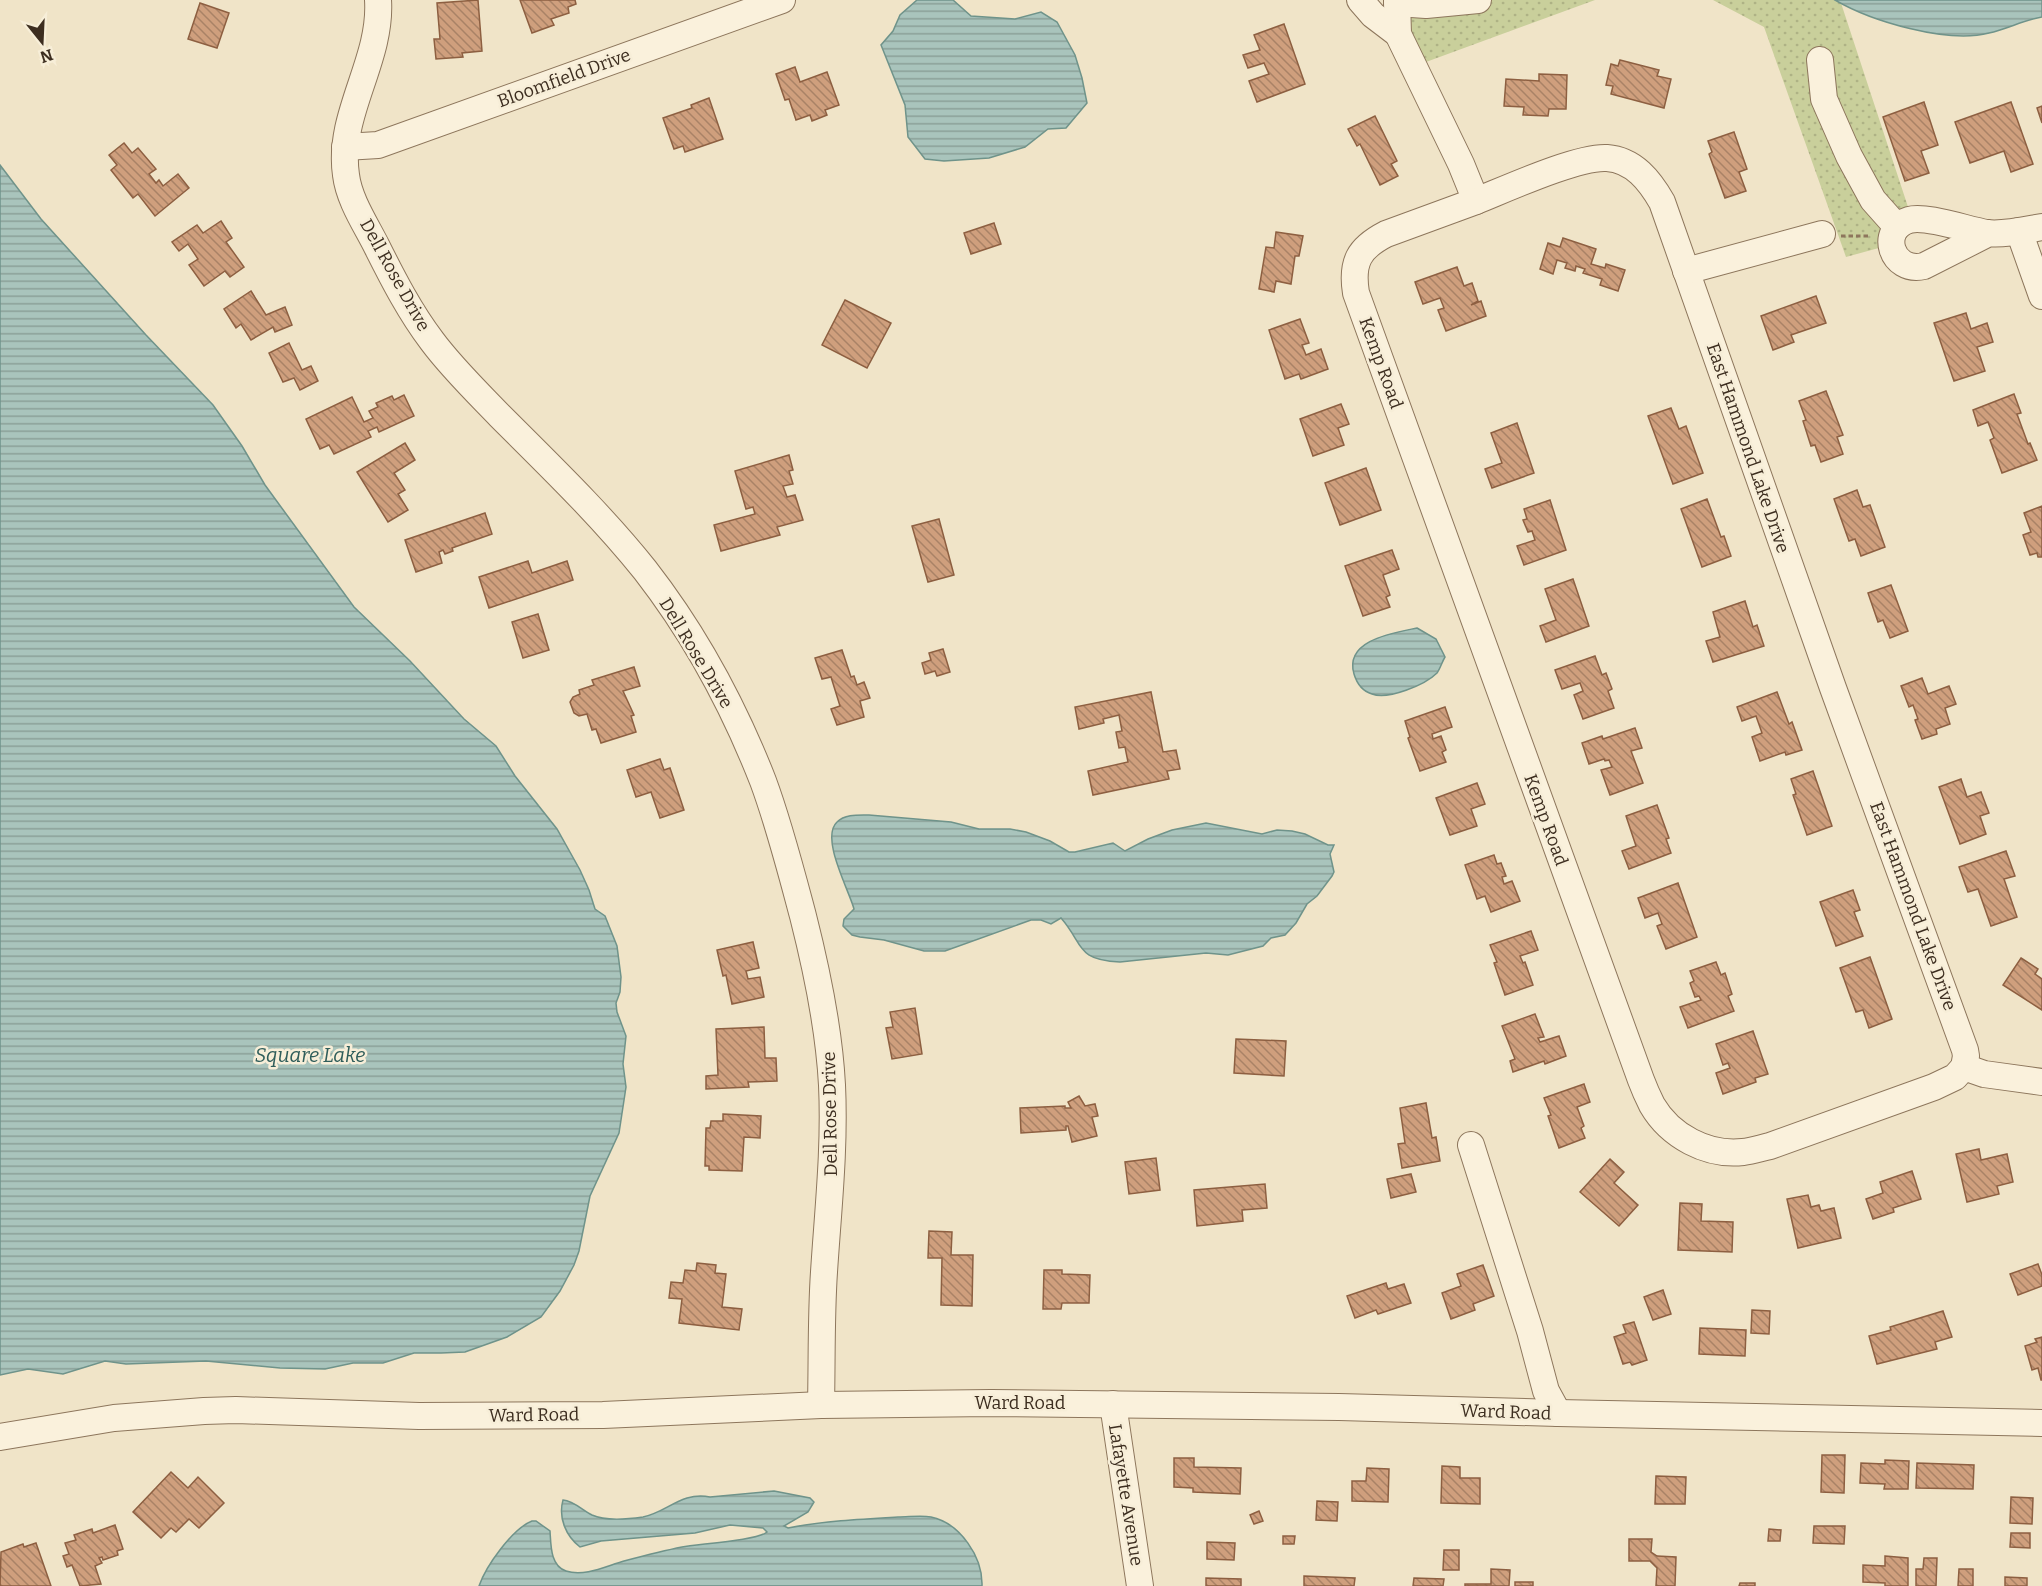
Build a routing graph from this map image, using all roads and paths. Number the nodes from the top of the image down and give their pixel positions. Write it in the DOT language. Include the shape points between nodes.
graph roads {
  1 [pos="378,0"];
  2 [pos="782,0"];
  3 [pos="1360,0"];
  4 [pos="1478,0"];
  5 [pos="1397,2"];
  6 [pos="1398,34"];
  7 [pos="1820,60"];
  8 [pos="345,147"];
  9 [pos="1476,201"];
  10 [pos="2030,229"];
  11 [pos="1895,231"];
  12 [pos="1989,233"];
  13 [pos="1822,235"];
  14 [pos="1686,271"];
  15 [pos="2042,296"];
  16 [pos="1964,1067"];
  17 [pos="2042,1082"];
  18 [pos="1471,1145"];
  19 [pos="1113,1404"];
  20 [pos="821,1405"];
  21 [pos="1558,1413"];
  22 [pos="2042,1423"];
  23 [pos="0,1437"];
  24 [pos="1140,1586"];
  1 -- 8 [label="street, Dell Rose Drive" via="377,30"];
  2 -- 8 [label="street, Bloomfield Drive" via="378,145"];
  3 -- 6 [label="street"];
  4 -- 5 [label="street"];
  5 -- 6 [label="street"];
  6 -- 9 [label="street"];
  7 -- 11 [label="street" via="1824,99 1849,156"];
  8 -- 20 [label="street, Dell Rose Drive" via="346,176 352,197 416,318 458,372 613,532 647,573 708,667 763,783 808,937 830,1054 832,1164"];
  9 -- 14 [label="street, East Hammond Lake Drive" via="1592,159 1619,161 1643,174 1652,185 1662,202"];
  9 -- 16 [label="street, Kemp Road" via="1370,243 1358,256 1353,279 1652,1106 1680,1136 1724,1152 1743,1152 1934,1088 1955,1077"];
  10 -- 12 [label="street"];
  10 -- 15 [label="street"];
  11 -- 12 [label="street" via="1907,220 1916,219"];
  11 -- 12 [label="street" via="1891,246 1897,259 1917,268"];
  11 -- 13 [label="path" via="1846,237"];
  13 -- 14 [label="street"];
  14 -- 16 [label="street, East Hammond Lake Drive" via="1965,1050"];
  16 -- 17 [label="street" via="1984,1074"];
  18 -- 21 [label="street" via="1546,1391"];
  19 -- 20 [label="street, Ward Road"];
  19 -- 21 [label="street, Ward Road"];
  19 -- 24 [label="street, Lafayette Avenue"];
  20 -- 23 [label="street, Ward Road" via="603,1415 204,1411 114,1418"];
  21 -- 22 [label="street, Ward Road"];
}
